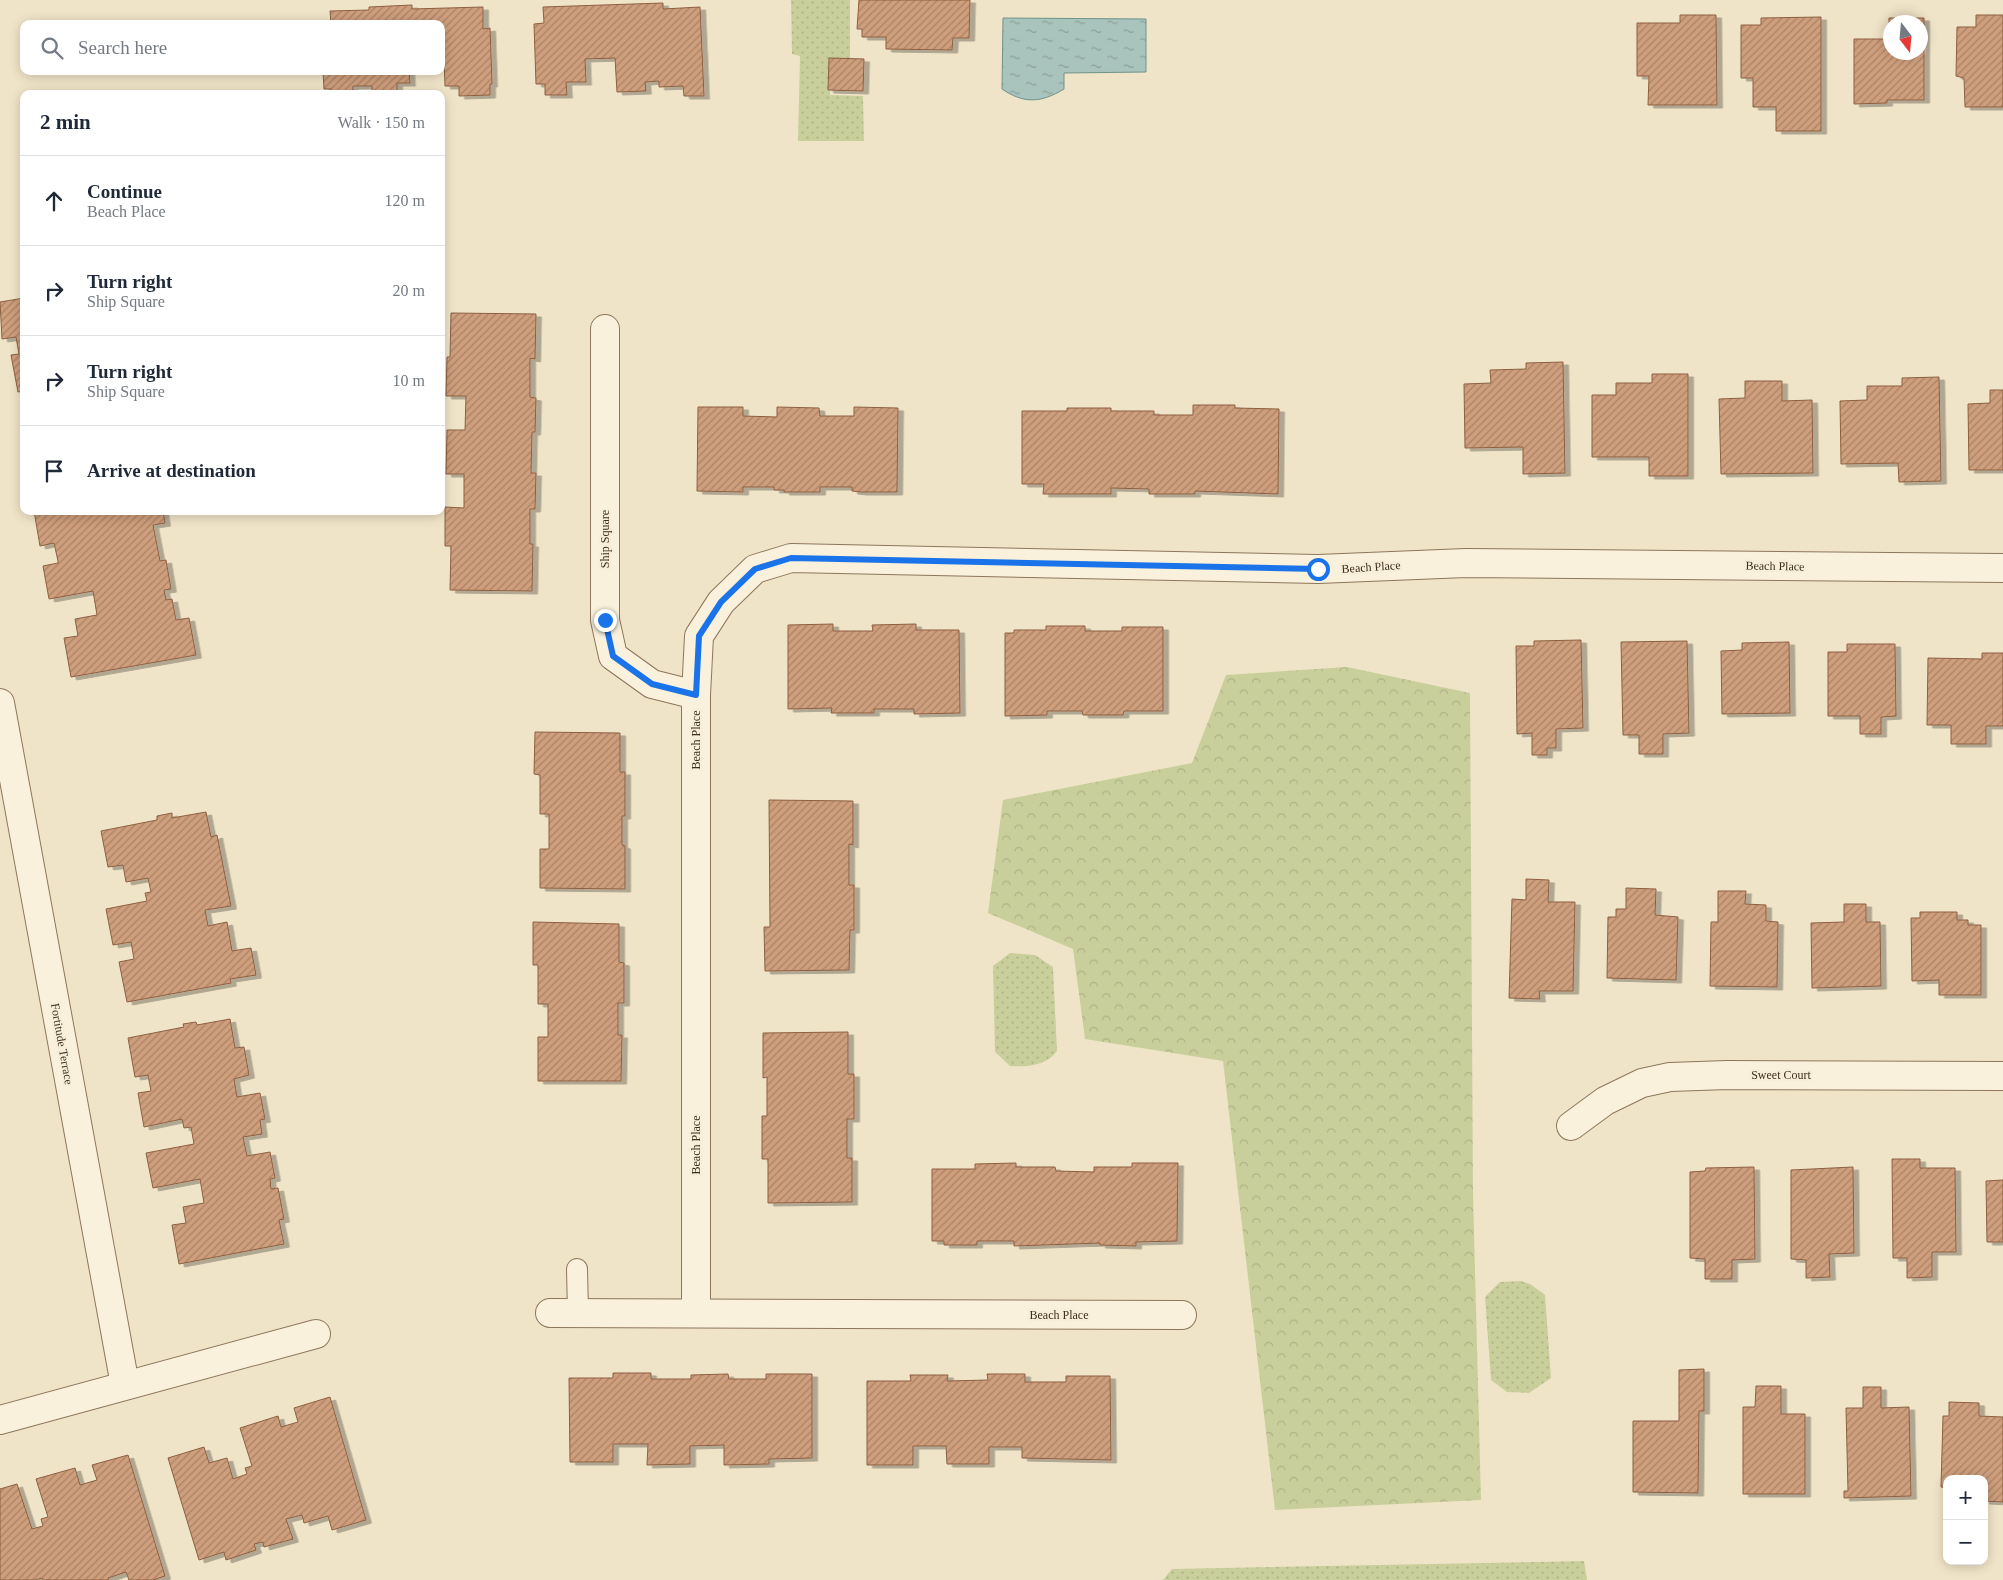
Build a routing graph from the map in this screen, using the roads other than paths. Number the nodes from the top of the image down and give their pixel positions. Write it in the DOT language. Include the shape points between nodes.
graph roads {
  1 [pos="605,329"];
  2 [pos="2003,568"];
  3 [pos="696,695"];
  4 [pos="0,703"];
  5 [pos="2003,1076"];
  6 [pos="1572,1126"];
  7 [pos="577,1269"];
  8 [pos="578,1312"];
  9 [pos="550,1313"];
  10 [pos="696,1313"];
  11 [pos="1182,1315"];
  12 [pos="316,1334"];
  13 [pos="125,1385"];
  14 [pos="0,1420"];
  1 -- 3 [label="street, Ship Square" via="605,620 613,656 652,684"];
  2 -- 3 [label="street, Beach Place" via="1466,563 1318,569 791,558 755,569 721,602 699,636"];
  3 -- 10 [label="street, Beach Place"];
  4 -- 13 [label="street, Fortitude Terrace"];
  5 -- 6 [label="street, Sweet Court" via="1670,1077 1642,1083 1604,1101"];
  7 -- 8 [label="lane"];
  8 -- 9 [label="street, Beach Place"];
  8 -- 10 [label="street, Beach Place"];
  10 -- 11 [label="street, Beach Place"];
  12 -- 13 [label="street"];
  13 -- 14 [label="street"];
}
